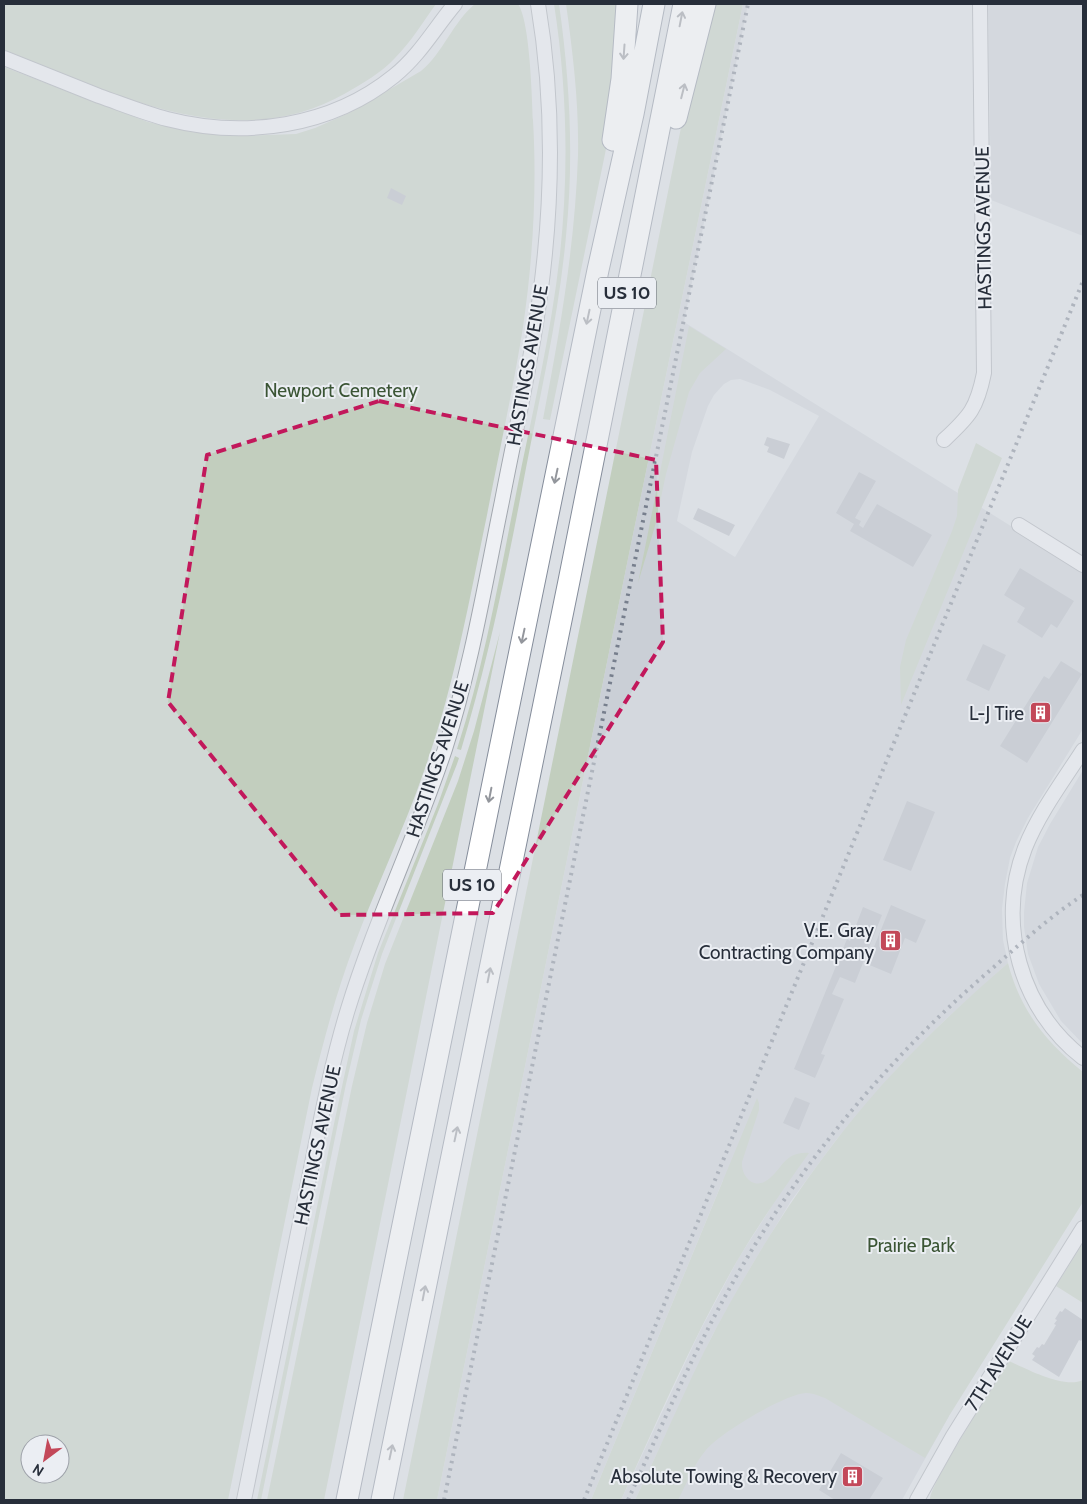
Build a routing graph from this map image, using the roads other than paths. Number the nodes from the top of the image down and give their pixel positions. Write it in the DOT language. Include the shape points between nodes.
graph roads {
  1 [pos="455,4"];
  2 [pos="538,4"];
  3 [pos="627,4"];
  4 [pos="654,4"];
  5 [pos="684,4"];
  6 [pos="705,4"];
  7 [pos="980,4"];
  8 [pos="4,58"];
  9 [pos="598,270"];
  10 [pos="944,440"];
  11 [pos="1019,525"];
  12 [pos="1083,564"];
  13 [pos="569,581"];
  14 [pos="1083,750"];
  15 [pos="1083,1058"];
  16 [pos="1083,1228"];
  17 [pos="244,1500"];
  18 [pos="347,1500"];
  19 [pos="382,1500"];
  20 [pos="917,1500"];
  1 -- 8 [label="street" via="416,55 381,86 322,115 270,127 226,128 167,119"];
  2 -- 17 [label="street, HASTINGS AVENUE" via="547,82 549,186 544,262 530,361 460,699 429,794 365,956 337,1050"];
  3 -- 9 [label="highway, one-way" via="622,79 595,240"];
  4 -- 9 [label="highway, US 10"];
  13 -- 5 [label="highway, US 10, one-way"];
  13 -- 6 [label="highway, one-way" via="612,423 655,209"];
  7 -- 10 [label="street, HASTINGS AVENUE" via="984,373 979,396 970,413"];
  9 -- 18 [label="highway, US 10, one-way"];
  11 -- 12 [label="street"];
  19 -- 13 [label="highway, US 10, one-way"];
  14 -- 15 [label="street" via="1036,826 1021,861 1013,901 1013,930 1024,980 1040,1011 1062,1039"];
  16 -- 20 [label="street, 7TH AVENUE" via="953,1436"];
}
